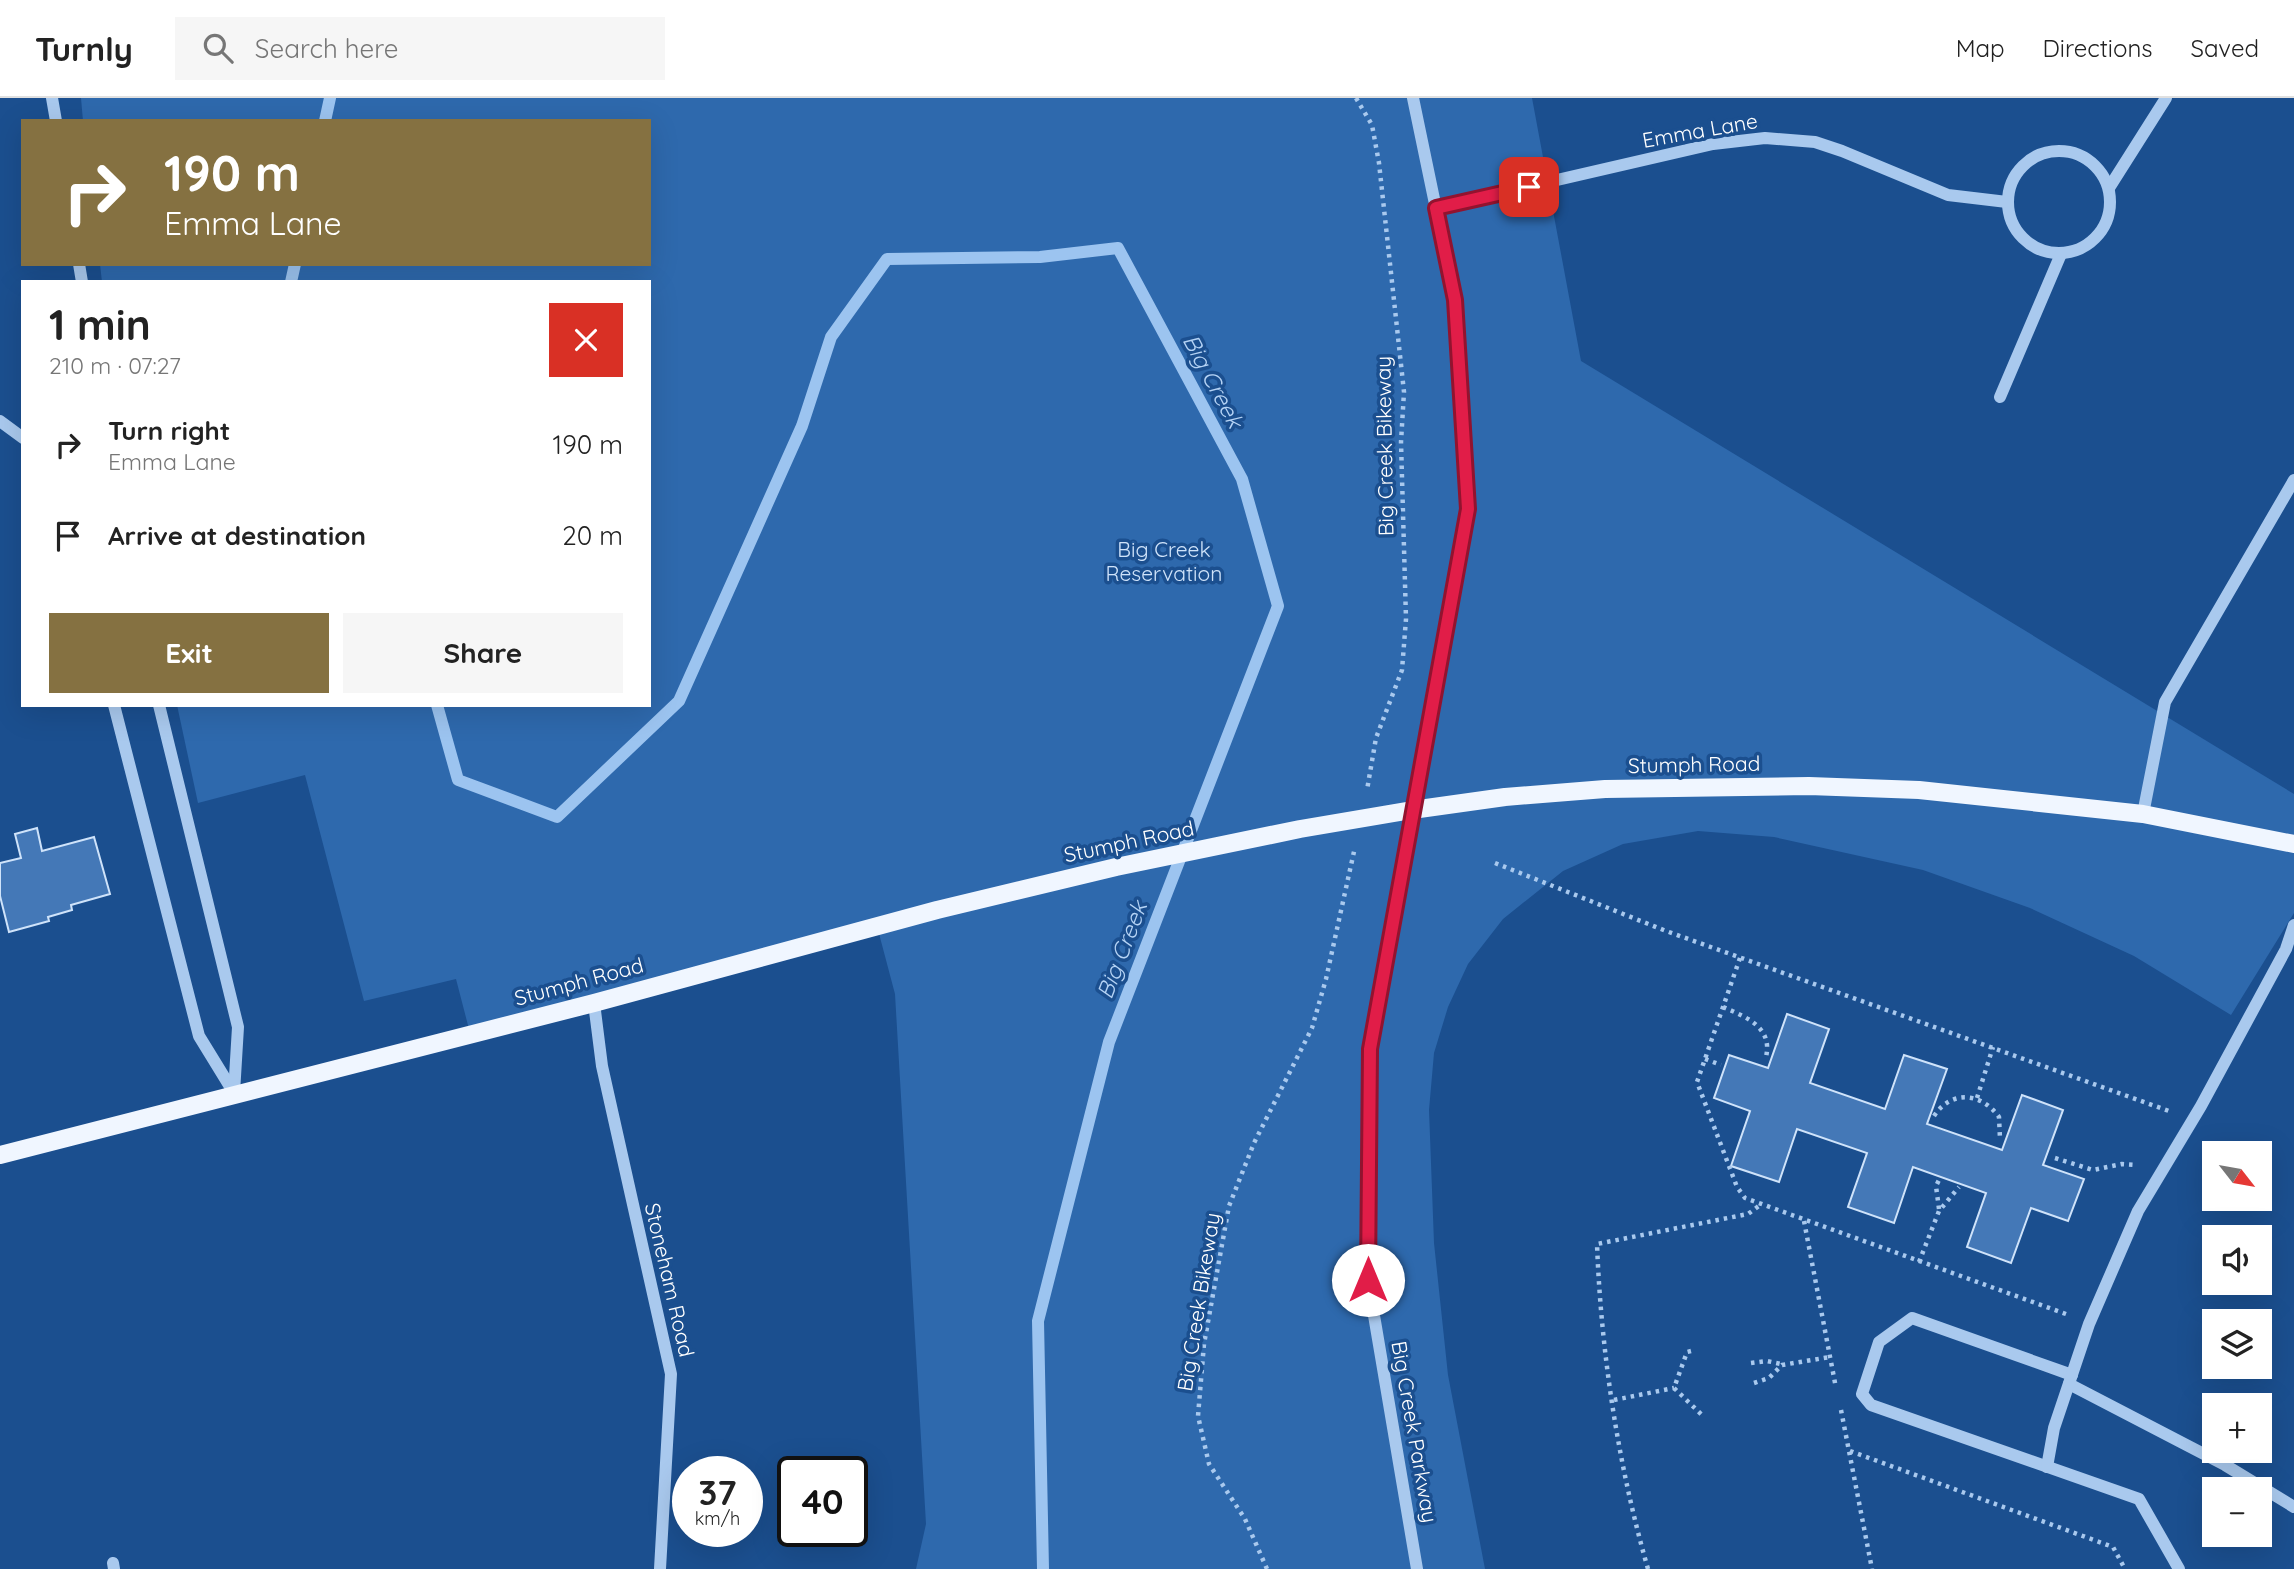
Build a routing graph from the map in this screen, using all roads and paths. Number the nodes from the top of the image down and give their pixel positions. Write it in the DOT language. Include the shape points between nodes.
graph roads {
  1 [pos="52,98"];
  2 [pos="1356,98"];
  3 [pos="1413,98"];
  4 [pos="2166,98"];
  5 [pos="56,119"];
  6 [pos="2109,188"];
  7 [pos="2007,202"];
  8 [pos="1436,208"];
  9 [pos="2061,254"];
  10 [pos="2000,397"];
  11 [pos="0,421"];
  12 [pos="21,437"];
  13 [pos="2294,480"];
  14 [pos="115,707"];
  15 [pos="159,707"];
  16 [pos="1373,753"];
  17 [pos="1412,810"];
  18 [pos="2143,814"];
  19 [pos="2294,844"];
  20 [pos="1495,863"];
  21 [pos="1347,877"];
  22 [pos="2294,925"];
  23 [pos="1740,958"];
  24 [pos="594,1003"];
  25 [pos="1723,1007"];
  26 [pos="1993,1048"];
  27 [pos="1766,1057"];
  28 [pos="1705,1059"];
  29 [pos="1721,1065"];
  30 [pos="234,1093"];
  31 [pos="1977,1098"];
  32 [pos="2173,1098"];
  33 [pos="2166,1110"];
  34 [pos="1934,1116"];
  35 [pos="2160,1121"];
  36 [pos="2191,1123"];
  37 [pos="2000,1139"];
  38 [pos="2142,1154"];
  39 [pos="0,1155"];
  40 [pos="2055,1158"];
  41 [pos="2136,1165"];
  42 [pos="2130,1177"];
  43 [pos="2158,1179"];
  44 [pos="1939,1180"];
  45 [pos="1959,1187"];
  46 [pos="1760,1205"];
  47 [pos="1939,1211"];
  48 [pos="1919,1262"];
  49 [pos="2071,1304"];
  50 [pos="1691,1351"];
  51 [pos="1830,1357"];
  52 [pos="1751,1363"];
  53 [pos="1782,1365"];
  54 [pos="2071,1379"];
  55 [pos="1754,1383"];
  56 [pos="1674,1388"];
  57 [pos="1613,1400"];
  58 [pos="1704,1417"];
  59 [pos="1849,1451"];
  60 [pos="2047,1467"];
  61 [pos="2294,1507"];
  62 [pos="660,1569"];
  63 [pos="1267,1569"];
  64 [pos="1418,1569"];
  65 [pos="1648,1569"];
  66 [pos="2124,1569"];
  67 [pos="2179,1569"];
  1 -- 5 [label="street"];
  2 -- 16 [label="path, Big Creek Bikeway" via="1372,125 1380,163 1404,393 1406,620 1402,670"];
  3 -- 8 [label="street, Big Creek Parkway"];
  4 -- 6 [label="street"];
  6 -- 7 [label="street" via="2102,173 2076,153 2045,152 2018,171"];
  6 -- 9 [label="street" via="2109,211 2101,232 2083,247"];
  7 -- 8 [label="street, Emma Lane" via="1948,195 1815,142 1765,138 1713,144"];
  7 -- 9 [label="street" via="2010,218 2023,239 2045,252"];
  8 -- 17 [label="street, Big Creek Parkway" via="1455,300 1468,509"];
  9 -- 10 [label="street"];
  11 -- 12 [label="street"];
  13 -- 18 [label="street" via="2165,702"];
  14 -- 30 [label="street" via="199,1036"];
  15 -- 30 [label="street" via="238,1027"];
  17 -- 18 [label="main road, Stumph Road" via="1605,789 1809,786 1919,790"];
  17 -- 24 [label="main road, Stumph Road" via="1116,867 937,910"];
  17 -- 64 [label="street, Big Creek Parkway" via="1370,1049 1368,1280"];
  18 -- 19 [label="main road, Stumph Road"];
  20 -- 23 [label="path"];
  21 -- 63 [label="path, Big Creek Bikeway" via="1312,1028 1254,1143 1229,1206 1204,1344 1198,1416 1209,1464 1245,1519"];
  22 -- 36 [label="street" via="2287,949"];
  23 -- 25 [label="path"];
  23 -- 26 [label="path"];
  24 -- 30 [label="main road, Stumph Road"];
  24 -- 62 [label="street, Stoneham Road" via="602,1066 671,1374"];
  25 -- 27 [label="path" via="1755,1023 1766,1040"];
  25 -- 28 [label="path"];
  26 -- 31 [label="path"];
  26 -- 33 [label="path"];
  28 -- 29 [label="path"];
  28 -- 46 [label="path" via="1698,1088 1737,1187 1745,1198"];
  30 -- 39 [label="main road, Stumph Road"];
  31 -- 34 [label="path" via="1956,1098"];
  31 -- 37 [label="path" via="1999,1117"];
  32 -- 33 [label="path"];
  33 -- 35 [label="path"];
  33 -- 36 [label="path"];
  36 -- 43 [label="street"];
  38 -- 41 [label="path"];
  40 -- 41 [label="path" via="2093,1170"];
  41 -- 42 [label="path"];
  41 -- 43 [label="path"];
  43 -- 54 [label="street" via="2138,1211"];
  44 -- 47 [label="path"];
  45 -- 47 [label="path"];
  46 -- 48 [label="path"];
  46 -- 57 [label="path" via="1748,1214 1597,1244"];
  47 -- 48 [label="path"];
  48 -- 49 [label="path" via="2066,1314"];
  50 -- 56 [label="path"];
  51 -- 53 [label="path"];
  52 -- 53 [label="path"];
  53 -- 55 [label="path" via="1769,1378"];
  54 -- 60 [label="street" via="2054,1428"];
  54 -- 60 [label="street" via="1912,1318 1879,1342 1861,1394 1871,1405"];
  54 -- 61 [label="street"];
  56 -- 57 [label="path"];
  56 -- 58 [label="path"];
  57 -- 65 [label="path"];
  59 -- 66 [label="path" via="2113,1547"];
  60 -- 67 [label="street" via="2139,1499"];
}
